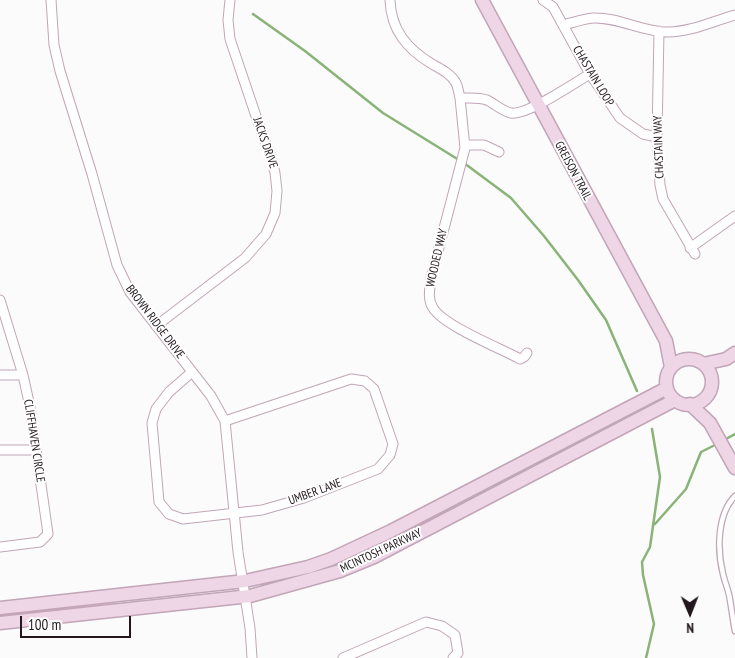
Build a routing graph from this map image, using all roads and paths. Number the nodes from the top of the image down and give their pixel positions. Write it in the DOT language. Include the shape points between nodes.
graph roads {
  1 [pos="51,0"];
  2 [pos="230,0"];
  3 [pos="390,0"];
  4 [pos="482,0"];
  5 [pos="543,0"];
  6 [pos="735,15"];
  7 [pos="563,25"];
  8 [pos="659,31"];
  9 [pos="590,74"];
  10 [pos="460,98"];
  11 [pos="538,104"];
  12 [pos="657,137"];
  13 [pos="465,145"];
  14 [pos="499,152"];
  15 [pos="735,216"];
  16 [pos="0,300"];
  17 [pos="156,326"];
  18 [pos="666,341"];
  19 [pos="527,353"];
  20 [pos="730,356"];
  21 [pos="686,359"];
  22 [pos="703,364"];
  23 [pos="671,367"];
  24 [pos="192,372"];
  25 [pos="0,375"];
  26 [pos="23,375"];
  27 [pos="711,381"];
  28 [pos="667,388"];
  29 [pos="706,396"];
  30 [pos="675,400"];
  31 [pos="690,404"];
  32 [pos="225,421"];
  33 [pos="710,423"];
  34 [pos="0,450"];
  35 [pos="36,450"];
  36 [pos="735,468"];
  37 [pos="735,496"];
  38 [pos="235,513"];
  39 [pos="0,547"];
  40 [pos="242,581"];
  41 [pos="245,596"];
  42 [pos="0,608"];
  43 [pos="0,623"];
  44 [pos="735,631"];
  45 [pos="252,658"];
  46 [pos="343,658"];
  47 [pos="453,658"];
  1 -- 17 [label="street, BROWN RIDGE DRIVE" via="54,45 60,71 117,265 130,292"];
  2 -- 17 [label="street, JACKS DRIVE" via="230,39 275,173 275,213 266,234 244,258"];
  3 -- 10 [label="street, WOODED WAY" via="395,28 406,44 449,74 457,84"];
  4 -- 11 [label="street, GREISON TRAIL"];
  5 -- 7 [label="street, CHASTAIN LOOP" via="553,7"];
  6 -- 8 [label="street" via="683,31"];
  7 -- 8 [label="street" via="592,18"];
  7 -- 9 [label="street, CHASTAIN LOOP"];
  8 -- 12 [label="street, CHASTAIN WAY"];
  9 -- 11 [label="street"];
  9 -- 12 [label="street, CHASTAIN LOOP" via="620,118 643,134"];
  10 -- 11 [label="street" via="486,100 511,113 530,110"];
  10 -- 13 [label="street, WOODED WAY"];
  11 -- 18 [label="street, GREISON TRAIL"];
  12 -- 15 [label="street, CHASTAIN WAY" via="663,199 693,251"];
  13 -- 14 [label="street" via="484,146"];
  13 -- 19 [label="street, WOODED WAY" via="431,278 429,299 433,308 450,323 520,359"];
  16 -- 26 [label="street, CLIFFHAVEN CIRCLE"];
  17 -- 24 [label="street, BROWN RIDGE DRIVE"];
  18 -- 21 [label="street, GREISON TRAIL"];
  18 -- 23 [label="street, GREISON TRAIL"];
  20 -- 22 [label="street"];
  20 -- 27 [label="street"];
  21 -- 22 [label="street"];
  21 -- 23 [label="street"];
  22 -- 27 [label="street"];
  23 -- 28 [label="street"];
  24 -- 32 [label="street, BROWN RIDGE DRIVE" via="212,396"];
  24 -- 38 [label="street, UMBER LANE" via="169,392 156,409 152,423 158,502 169,514 183,519"];
  25 -- 26 [label="street"];
  26 -- 35 [label="street, CLIFFHAVEN CIRCLE"];
  27 -- 29 [label="street"];
  28 -- 30 [label="street"];
  28 -- 40 [label="street, MCINTOSH PARKWAY" via="348,551 308,567"];
  29 -- 31 [label="street"];
  29 -- 33 [label="street"];
  30 -- 31 [label="street"];
  30 -- 41 [label="street, MCINTOSH PARKWAY" via="374,557 340,571"];
  31 -- 33 [label="street"];
  32 -- 38 [label="street, BROWN RIDGE DRIVE"];
  32 -- 38 [label="street, UMBER LANE" via="351,379 365,382 374,389 393,444 390,456 378,469 304,498 262,510"];
  33 -- 36 [label="street"];
  34 -- 35 [label="street"];
  35 -- 39 [label="street, CLIFFHAVEN CIRCLE" via="48,534 40,542"];
  37 -- 44 [label="lane" via="722,517 720,542 722,572"];
  38 -- 40 [label="street, BROWN RIDGE DRIVE"];
  40 -- 41 [label="street, BROWN RIDGE DRIVE"];
  40 -- 42 [label="street, MCINTOSH PARKWAY"];
  41 -- 43 [label="street, MCINTOSH PARKWAY"];
  41 -- 45 [label="street, BROWN RIDGE DRIVE"];
  46 -- 47 [label="street" via="426,622 442,626 455,635 458,653"];
}
